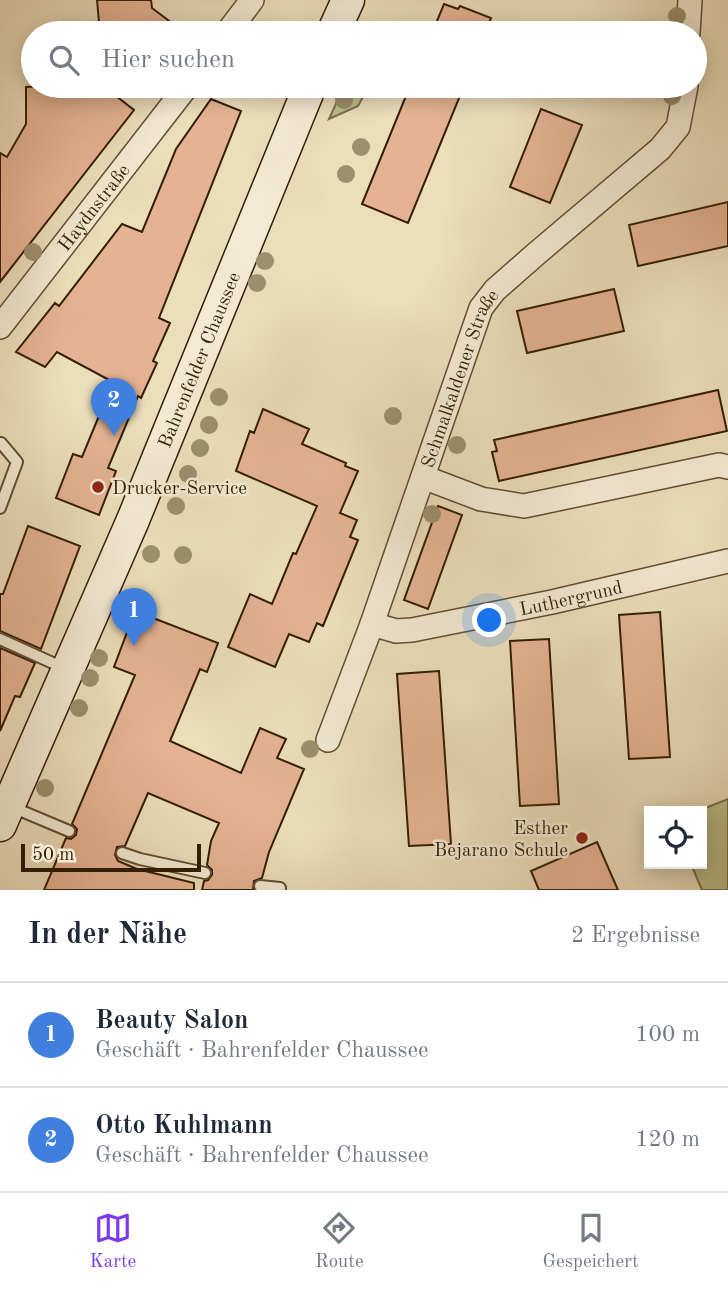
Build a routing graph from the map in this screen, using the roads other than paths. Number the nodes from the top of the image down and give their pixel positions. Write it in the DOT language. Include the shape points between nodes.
graph roads {
  1 [pos="252,0"];
  2 [pos="348,0"];
  3 [pos="690,0"];
  4 [pos="236,21"];
  5 [pos="338,21"];
  6 [pos="689,21"];
  7 [pos="178,98"];
  8 [pos="305,98"];
  9 [pos="683,98"];
  10 [pos="0,327"];
  11 [pos="1,443"];
  12 [pos="728,467"];
  13 [pos="423,477"];
  14 [pos="0,508"];
  15 [pos="728,561"];
  16 [pos="372,624"];
  17 [pos="0,639"];
  18 [pos="68,670"];
  19 [pos="328,740"];
  20 [pos="5,815"];
  21 [pos="69,831"];
  22 [pos="122,853"];
  23 [pos="205,873"];
  24 [pos="260,886"];
  25 [pos="280,888"];
  1 -- 4 [label="street"];
  2 -- 5 [label="main road"];
  3 -- 6 [label="street"];
  7 -- 10 [label="street, Haydnstraße"];
  8 -- 18 [label="main road, Bahrenfelder Chaussee"];
  9 -- 13 [label="street, Schmalkaldener Straße" via="678,127 660,149 495,290 481,308"];
  11 -- 14 [label="lane" via="17,462"];
  12 -- 13 [label="street" via="524,506 481,499"];
  13 -- 16 [label="street, Schmalkaldener Straße"];
  15 -- 16 [label="street, Luthergrund" via="412,631"];
  16 -- 19 [label="street, Schmalkaldener Straße"];
  17 -- 18 [label="lane"];
  18 -- 20 [label="main road, Bahrenfelder Chaussee"];
  20 -- 21 [label="lane"];
  22 -- 23 [label="lane"];
  24 -- 25 [label="lane"];
}
